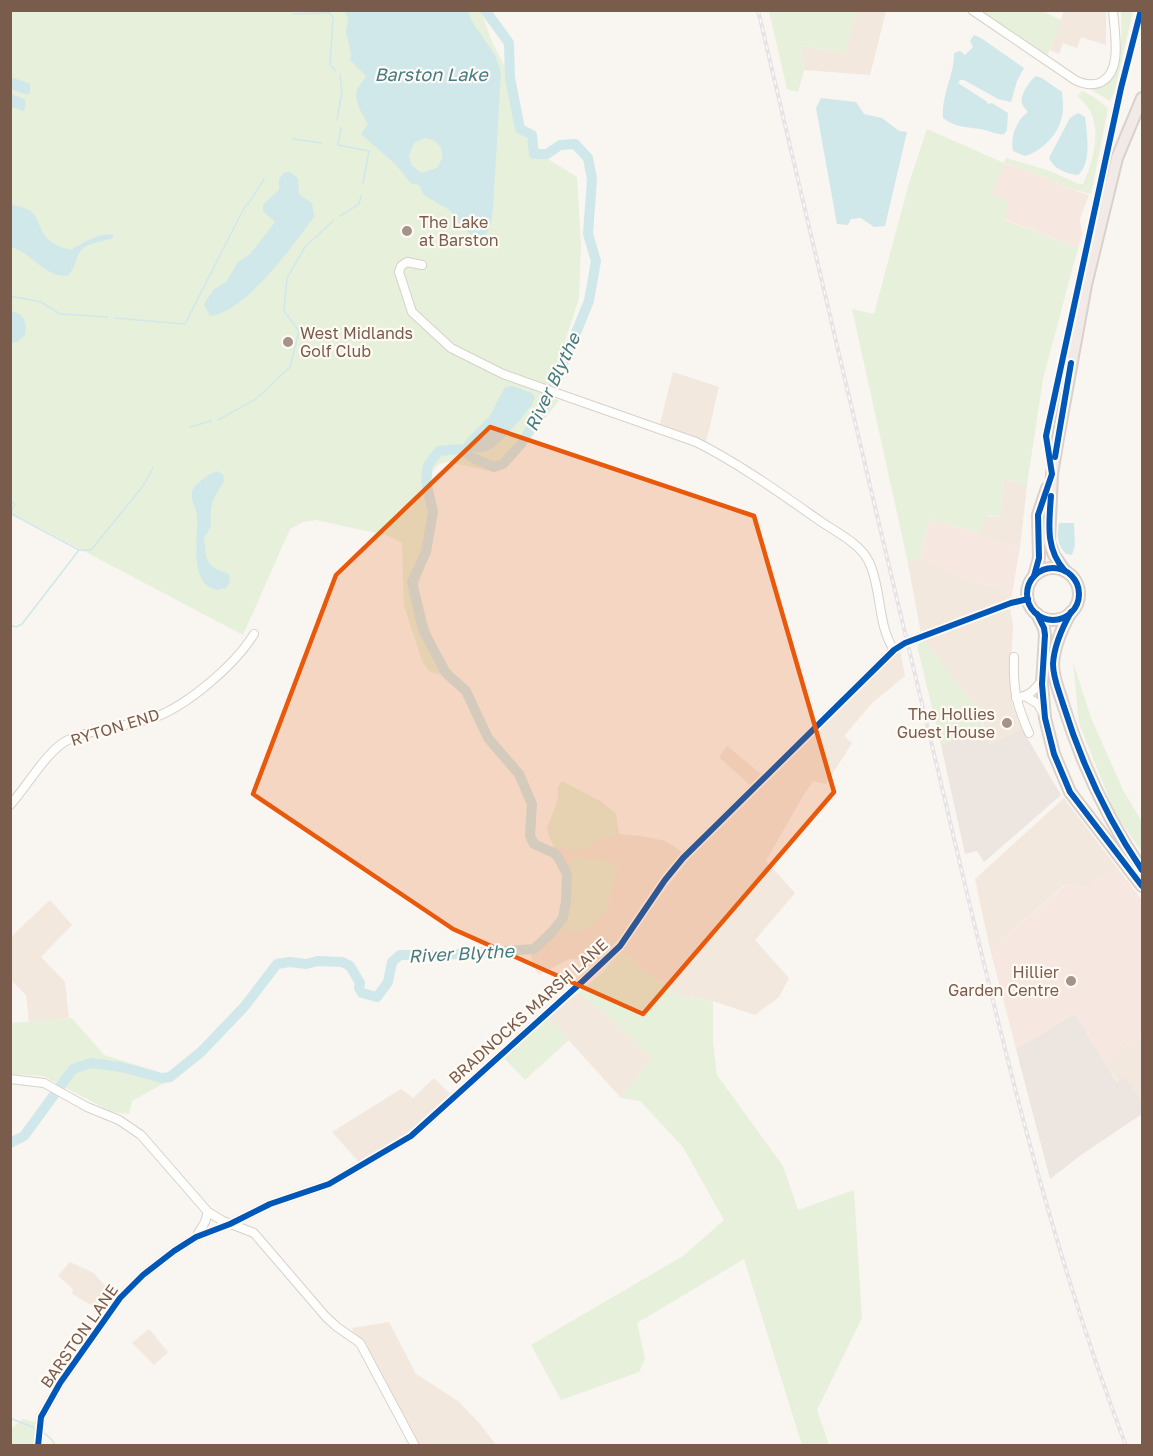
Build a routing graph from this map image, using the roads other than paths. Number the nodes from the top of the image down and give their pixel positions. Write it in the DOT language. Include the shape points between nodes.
graph roads {
  1 [pos="972,10"];
  2 [pos="1113,10"];
  3 [pos="1143,98"];
  4 [pos="422,265"];
  5 [pos="1052,474"];
  6 [pos="1065,571"];
  7 [pos="1034,576"];
  8 [pos="1028,599"];
  9 [pos="1071,612"];
  10 [pos="1037,614"];
  11 [pos="254,634"];
  12 [pos="894,650"];
  13 [pos="1014,657"];
  14 [pos="1042,680"];
  15 [pos="1025,696"];
  16 [pos="1016,698"];
  17 [pos="1045,718"];
  18 [pos="1029,734"];
  19 [pos="10,805"];
  20 [pos="1143,870"];
  21 [pos="1143,886"];
  22 [pos="10,1079"];
  23 [pos="208,1212"];
  24 [pos="248,1214"];
  25 [pos="230,1224"];
  26 [pos="254,1233"];
  27 [pos="196,1237"];
  28 [pos="38,1446"];
  29 [pos="415,1446"];
  1 -- 2 [label="street" via="1088,85 1102,81 1113,69"];
  3 -- 5 [label="highway" via="1117,158 1086,285"];
  4 -- 12 [label="street" via="407,262 399,272 412,312 451,348 531,384 717,452 858,548 870,563"];
  5 -- 6 [label="highway" via="1049,542"];
  5 -- 7 [label="highway" via="1038,515 1039,558"];
  6 -- 7 [label="highway" via="1048,568"];
  6 -- 9 [label="highway" via="1078,587 1077,605"];
  7 -- 8 [label="highway" via="1029,583"];
  8 -- 10 [label="highway"];
  8 -- 12 [label="street, BRADNOCKS MARSH LANE"];
  9 -- 10 [label="highway" via="1054,620"];
  9 -- 20 [label="highway" via="1055,654 1055,680 1088,771"];
  10 -- 14 [label="highway" via="1045,635"];
  11 -- 19 [label="street, RYTON END" via="244,650 180,706 152,718 67,740 55,749"];
  12 -- 24 [label="street, BRADNOCKS MARSH LANE" via="683,858 620,946 411,1136 329,1184"];
  13 -- 16 [label="street"];
  14 -- 15 [label="street"];
  14 -- 17 [label="highway"];
  15 -- 16 [label="street"];
  15 -- 17 [label="street" via="1038,704"];
  16 -- 18 [label="street"];
  17 -- 21 [label="highway" via="1070,792"];
  22 -- 23 [label="street" via="44,1083 119,1120 141,1135"];
  23 -- 25 [label="street"];
  23 -- 27 [label="street"];
  24 -- 25 [label="street, BRADNOCKS MARSH LANE"];
  24 -- 26 [label="street"];
  25 -- 26 [label="street"];
  25 -- 27 [label="street, BARSTON LANE"];
  26 -- 29 [label="street" via="326,1317 360,1343"];
  27 -- 28 [label="street, BARSTON LANE" via="143,1275 120,1298 48,1402 39,1426"];
}
